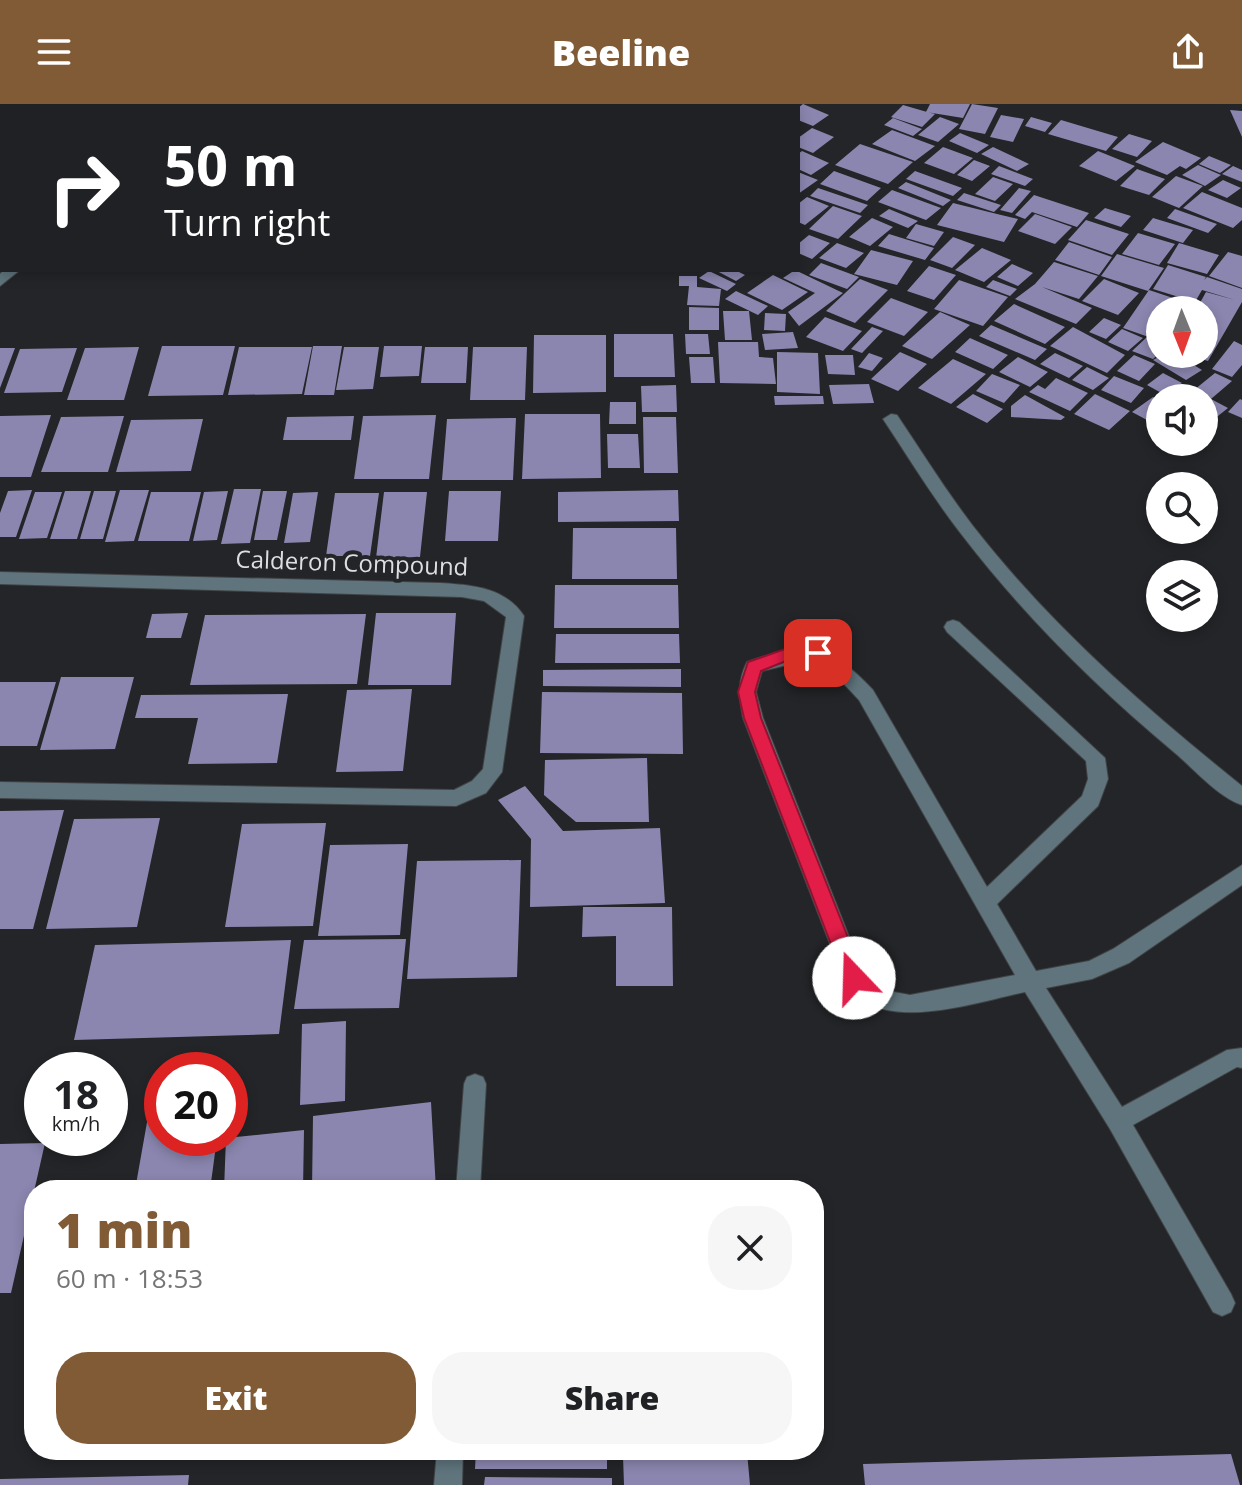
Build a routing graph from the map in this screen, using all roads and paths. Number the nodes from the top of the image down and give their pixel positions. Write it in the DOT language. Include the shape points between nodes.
graph roads {
  1 [pos="891,419"];
  2 [pos="0,578"];
  3 [pos="953,627"];
  4 [pos="0,790"];
  5 [pos="1242,797"];
  6 [pos="1242,874"];
  7 [pos="984,903"];
  8 [pos="1031,983"];
  9 [pos="1242,1058"];
  10 [pos="475,1084"];
  11 [pos="1118,1121"];
  12 [pos="469,1180"];
  13 [pos="1222,1303"];
  14 [pos="449,1460"];
  15 [pos="448,1485"];
  1 -- 5 [label="street" via="978,544 1062,636 1160,731"];
  2 -- 4 [label="street, Calderon Compound" via="456,590 487,593 515,616 492,772 479,787 456,798"];
  3 -- 7 [label="street" via="1095,758 1098,779 1091,800"];
  6 -- 8 [label="street" via="1121,956 1092,970"];
  7 -- 8 [label="street"];
  7 -- 8 [label="street" via="866,695 845,672 818,653 785,655 754,667 747,692 753,718 854,978 877,998 910,1005"];
  8 -- 11 [label="street"];
  9 -- 11 [label="street" via="1235,1057"];
  10 -- 12 [label="street"];
  11 -- 13 [label="street"];
  14 -- 15 [label="street"];
}
